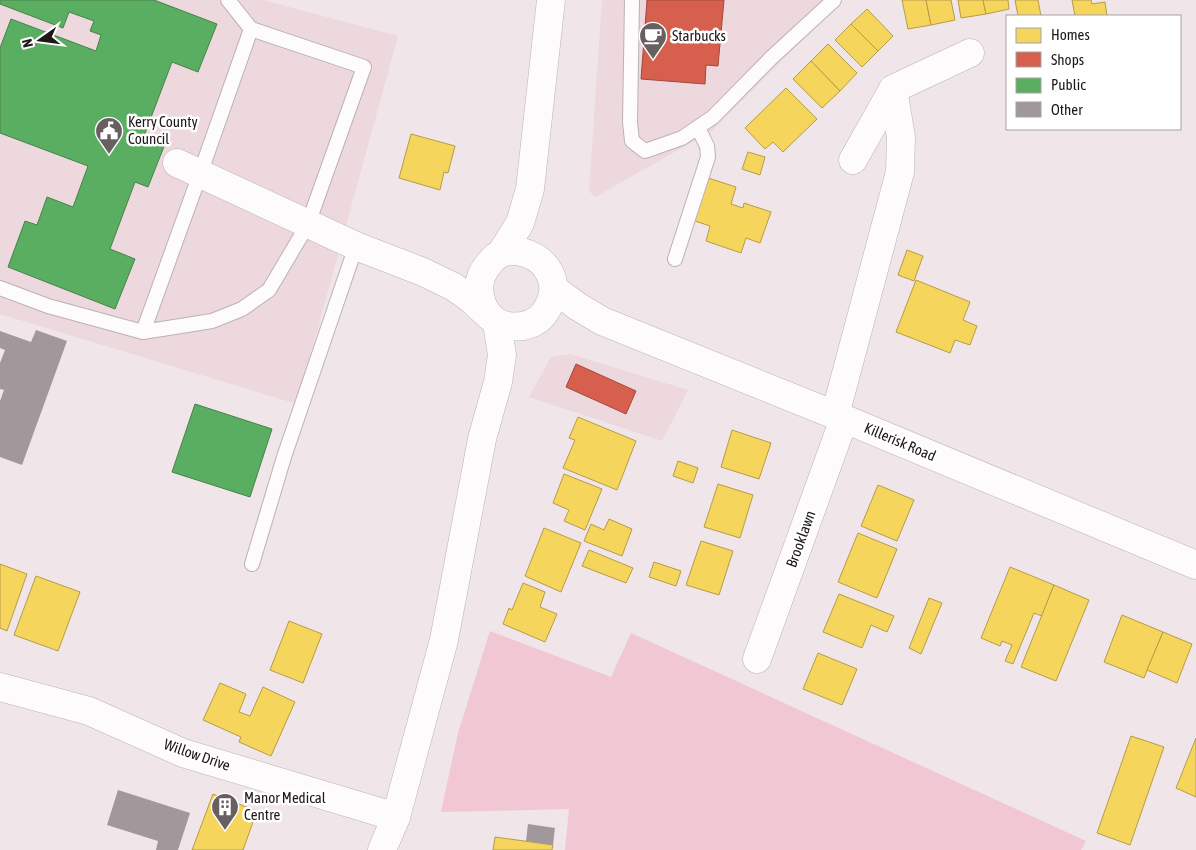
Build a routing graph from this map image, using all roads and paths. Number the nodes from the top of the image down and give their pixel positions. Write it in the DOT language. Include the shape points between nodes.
graph roads {
  1 [pos="228,0"];
  2 [pos="551,0"];
  3 [pos="632,0"];
  4 [pos="834,0"];
  5 [pos="251,29"];
  6 [pos="970,53"];
  7 [pos="894,89"];
  8 [pos="698,128"];
  9 [pos="853,160"];
  10 [pos="189,168"];
  11 [pos="530,189"];
  12 [pos="308,224"];
  13 [pos="356,246"];
  14 [pos="498,255"];
  15 [pos="540,259"];
  16 [pos="675,259"];
  17 [pos="423,272"];
  18 [pos="0,288"];
  19 [pos="554,289"];
  20 [pos="493,319"];
  21 [pos="536,321"];
  22 [pos="602,321"];
  23 [pos="143,332"];
  24 [pos="498,382"];
  25 [pos="839,417"];
  26 [pos="252,564"];
  27 [pos="1196,565"];
  28 [pos="758,659"];
  29 [pos="0,687"];
  30 [pos="396,817"];
  31 [pos="382,850"];
  1 -- 5 [label="lane"];
  2 -- 11 [label="main road"];
  3 -- 8 [label="lane" via="632,141 645,151 682,138"];
  4 -- 8 [label="lane"];
  5 -- 10 [label="lane"];
  5 -- 12 [label="lane" via="364,67"];
  6 -- 7 [label="main road"];
  7 -- 9 [label="main road"];
  7 -- 25 [label="main road, Brooklawn" via="901,137 900,172"];
  8 -- 16 [label="lane" via="707,146 708,157"];
  10 -- 12 [label="main road"];
  10 -- 23 [label="lane"];
  11 -- 14 [label="main road" via="520,223"];
  11 -- 15 [label="main road"];
  12 -- 13 [label="main road"];
  12 -- 23 [label="lane" via="269,290 242,309 212,321"];
  13 -- 17 [label="main road"];
  13 -- 26 [label="lane" via="284,457"];
  14 -- 15 [label="main road" via="517,251"];
  14 -- 17 [label="main road" via="471,269"];
  14 -- 20 [label="main road" via="483,272 478,289 481,301"];
  15 -- 19 [label="main road" via="550,273"];
  17 -- 20 [label="main road" via="454,287"];
  18 -- 23 [label="lane" via="48,306"];
  19 -- 21 [label="main road" via="551,304"];
  19 -- 22 [label="main road, Killerisk Road"];
  20 -- 21 [label="main road" via="514,327"];
  20 -- 24 [label="main road" via="502,356"];
  21 -- 22 [label="main road, Killerisk Road" via="574,316"];
  21 -- 24 [label="main road" via="510,357"];
  22 -- 25 [label="main road, Killerisk Road"];
  24 -- 30 [label="main road" via="482,439 444,640"];
  25 -- 27 [label="main road, Killerisk Road"];
  25 -- 28 [label="main road, Brooklawn"];
  29 -- 30 [label="main road, Willow Drive" via="89,711 183,753"];
  30 -- 31 [label="main road"];
}
